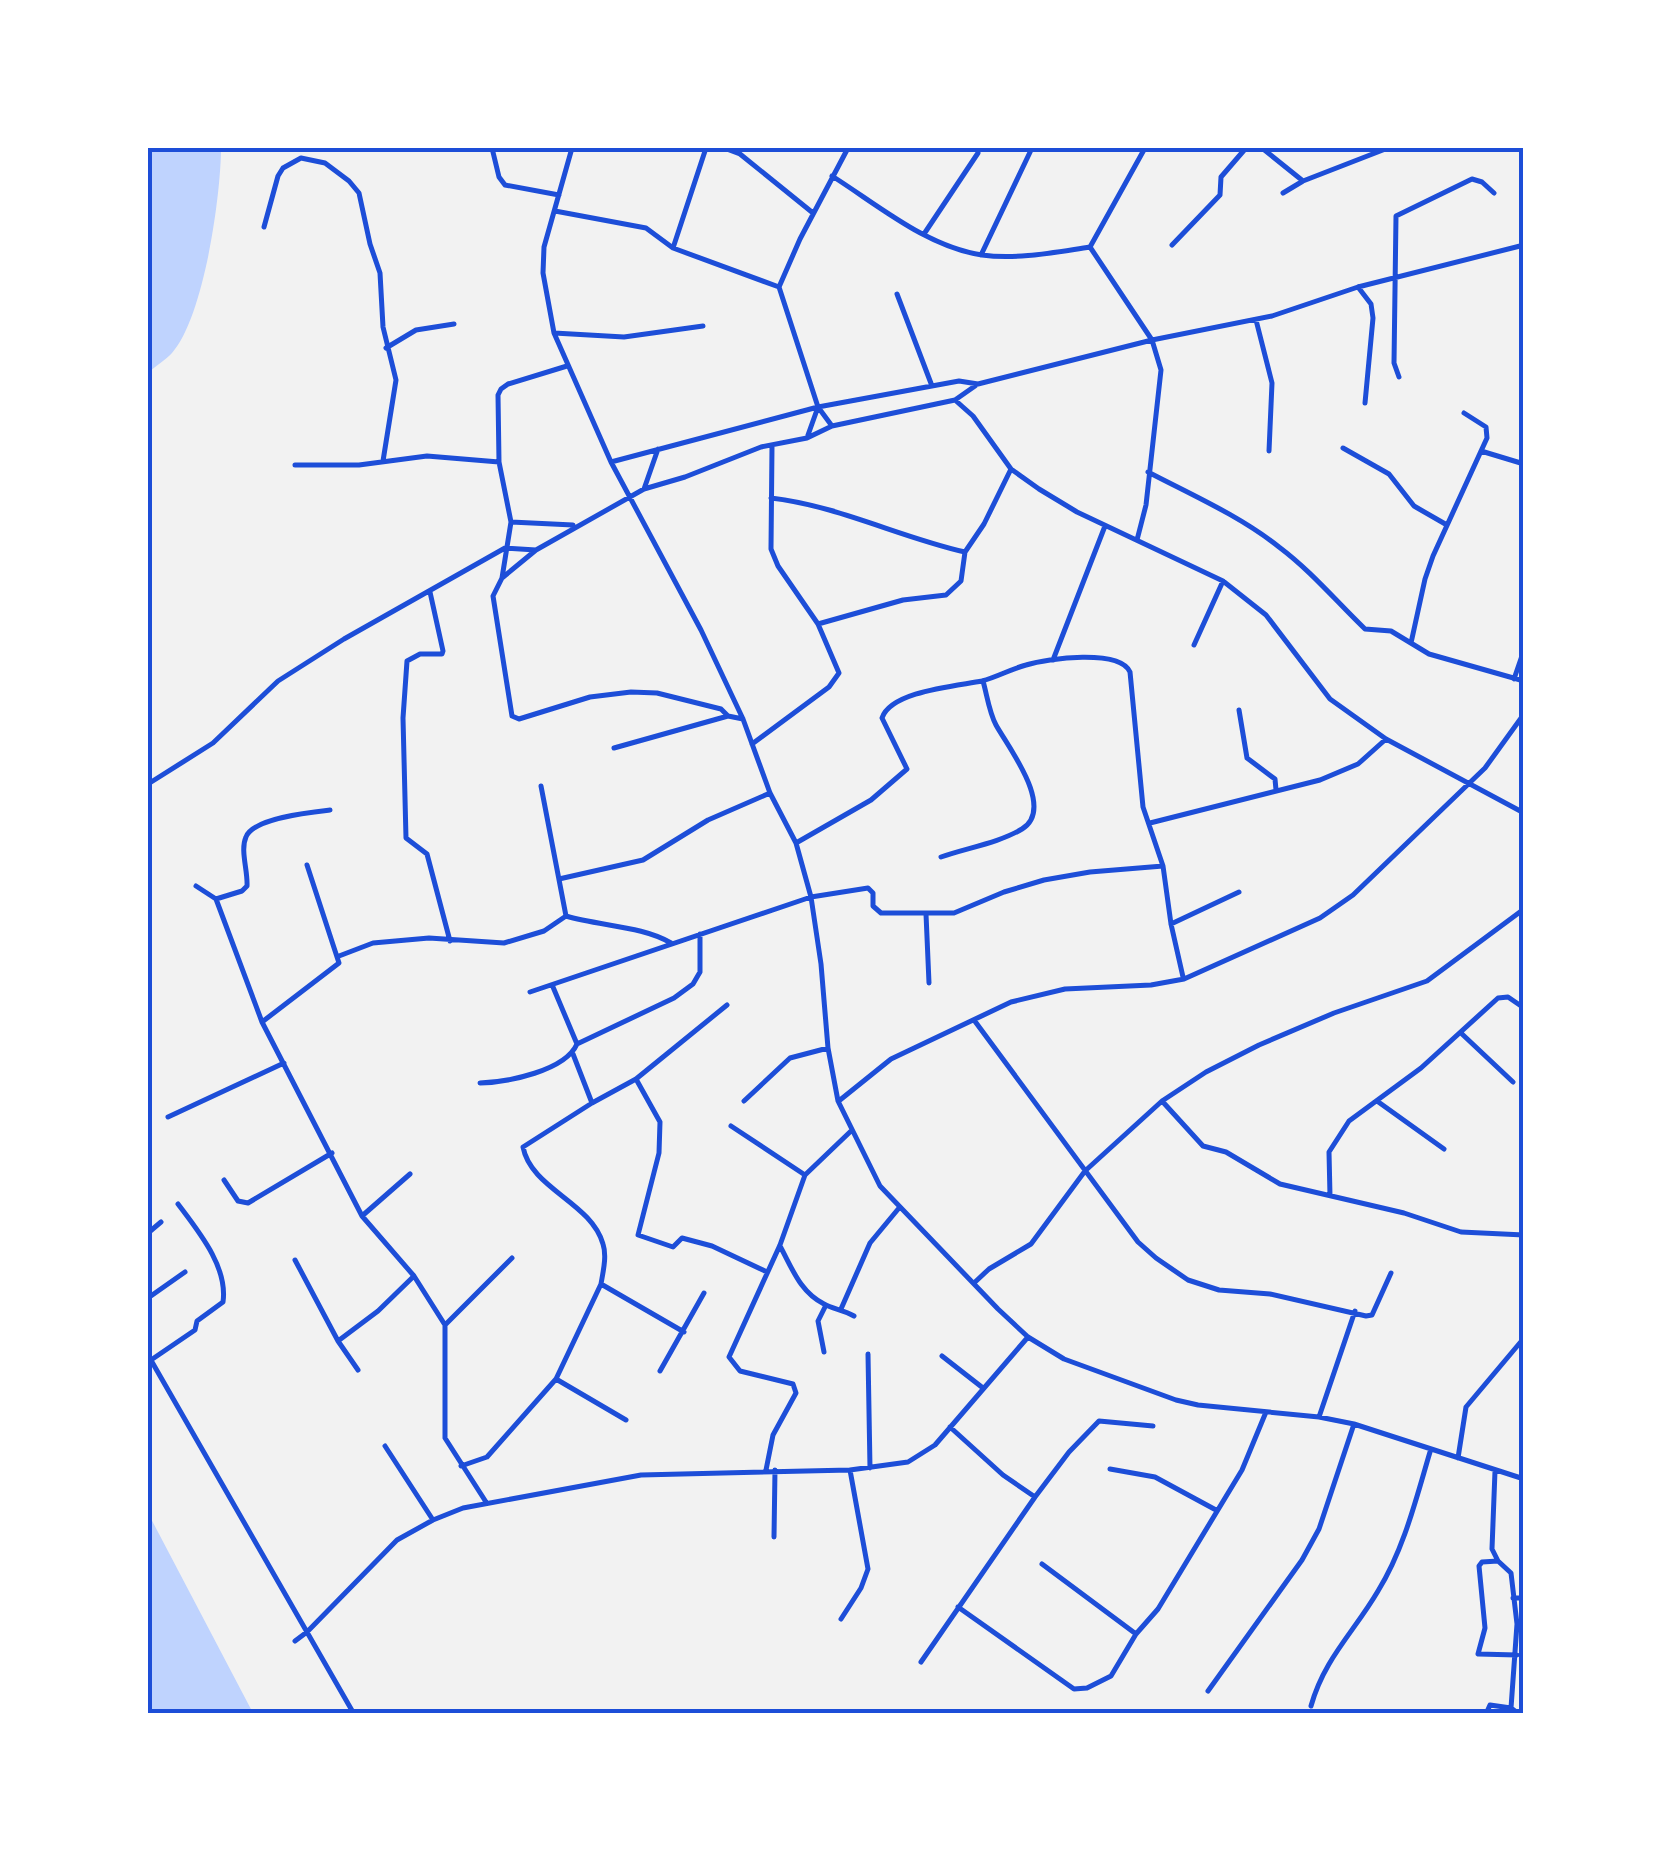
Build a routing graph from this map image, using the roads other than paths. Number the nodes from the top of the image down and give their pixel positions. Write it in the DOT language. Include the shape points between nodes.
graph roads {
  1 [pos="492,148"];
  2 [pos="572,148"];
  3 [pos="706,148"];
  4 [pos="724,148"];
  5 [pos="848,148"];
  6 [pos="1032,148"];
  7 [pos="1246,148"];
  8 [pos="1262,148"];
  9 [pos="1388,148"];
  10 [pos="1143,149"];
  11 [pos="741,151"];
  12 [pos="978,153"];
  13 [pos="832,176"];
  14 [pos="1303,181"];
  15 [pos="1494,192"];
  16 [pos="1283,193"];
  17 [pos="560,195"];
  18 [pos="555,211"];
  19 [pos="813,213"];
  20 [pos="264,227"];
  21 [pos="924,234"];
  22 [pos="1524,245"];
  23 [pos="1172,246"];
  24 [pos="1090,247"];
  25 [pos="673,248"];
  26 [pos="981,254"];
  27 [pos="1397,279"];
  28 [pos="779,287"];
  29 [pos="1358,287"];
  30 [pos="898,294"];
  31 [pos="1256,320"];
  32 [pos="454,324"];
  33 [pos="702,326"];
  34 [pos="554,333"];
  35 [pos="1152,340"];
  36 [pos="386,348"];
  37 [pos="567,366"];
  38 [pos="1399,378"];
  39 [pos="978,384"];
  40 [pos="932,386"];
  41 [pos="955,400"];
  42 [pos="1365,402"];
  43 [pos="818,408"];
  44 [pos="1464,413"];
  45 [pos="832,426"];
  46 [pos="807,438"];
  47 [pos="772,446"];
  48 [pos="1344,448"];
  49 [pos="658,449"];
  50 [pos="1481,451"];
  51 [pos="1269,452"];
  52 [pos="384,461"];
  53 [pos="499,462"];
  54 [pos="611,462"];
  55 [pos="1524,464"];
  56 [pos="295,465"];
  57 [pos="1011,468"];
  58 [pos="1148,472"];
  59 [pos="644,489"];
  60 [pos="771,498"];
  61 [pos="630,499"];
  62 [pos="511,522"];
  63 [pos="577,525"];
  64 [pos="1447,525"];
  65 [pos="1105,526"];
  66 [pos="1137,540"];
  67 [pos="504,548"];
  68 [pos="536,550"];
  69 [pos="965,552"];
  70 [pos="502,578"];
  71 [pos="1223,581"];
  72 [pos="430,592"];
  73 [pos="818,624"];
  74 [pos="1194,644"];
  75 [pos="1410,645"];
  76 [pos="1524,650"];
  77 [pos="1053,660"];
  78 [pos="1514,679"];
  79 [pos="983,680"];
  80 [pos="1524,680"];
  81 [pos="1239,710"];
  82 [pos="1524,714"];
  83 [pos="728,716"];
  84 [pos="742,719"];
  85 [pos="1386,739"];
  86 [pos="752,744"];
  87 [pos="614,748"];
  88 [pos="148,784"];
  89 [pos="1467,784"];
  90 [pos="541,786"];
  91 [pos="1276,790"];
  92 [pos="770,793"];
  93 [pos="330,810"];
  94 [pos="1524,813"];
  95 [pos="1150,824"];
  96 [pos="796,843"];
  97 [pos="941,857"];
  98 [pos="307,865"];
  99 [pos="1163,866"];
  100 [pos="559,879"];
  101 [pos="196,886"];
  102 [pos="1239,892"];
  103 [pos="811,896"];
  104 [pos="216,899"];
  105 [pos="1524,909"];
  106 [pos="926,914"];
  107 [pos="566,916"];
  108 [pos="1171,924"];
  109 [pos="700,934"];
  110 [pos="450,941"];
  111 [pos="671,943"];
  112 [pos="339,956"];
  113 [pos="1184,978"];
  114 [pos="929,983"];
  115 [pos="553,986"];
  116 [pos="530,992"];
  117 [pos="728,1005"];
  118 [pos="1524,1008"];
  119 [pos="974,1020"];
  120 [pos="262,1022"];
  121 [pos="1462,1034"];
  122 [pos="578,1044"];
  123 [pos="828,1048"];
  124 [pos="573,1054"];
  125 [pos="284,1063"];
  126 [pos="636,1079"];
  127 [pos="1513,1082"];
  128 [pos="480,1083"];
  129 [pos="1377,1100"];
  130 [pos="744,1101"];
  131 [pos="838,1101"];
  132 [pos="592,1102"];
  133 [pos="1162,1102"];
  134 [pos="168,1118"];
  135 [pos="730,1126"];
  136 [pos="852,1130"];
  137 [pos="1444,1149"];
  138 [pos="332,1154"];
  139 [pos="1085,1170"];
  140 [pos="410,1174"];
  141 [pos="805,1176"];
  142 [pos="224,1180"];
  143 [pos="1330,1196"];
  144 [pos="178,1204"];
  145 [pos="899,1208"];
  146 [pos="362,1216"];
  147 [pos="162,1222"];
  148 [pos="148,1233"];
  149 [pos="1524,1235"];
  150 [pos="780,1245"];
  151 [pos="512,1258"];
  152 [pos="295,1260"];
  153 [pos="185,1272"];
  154 [pos="767,1272"];
  155 [pos="1391,1273"];
  156 [pos="414,1276"];
  157 [pos="974,1283"];
  158 [pos="602,1284"];
  159 [pos="704,1292"];
  160 [pos="148,1298"];
  161 [pos="826,1306"];
  162 [pos="841,1308"];
  163 [pos="1355,1312"];
  164 [pos="854,1316"];
  165 [pos="445,1325"];
  166 [pos="684,1332"];
  167 [pos="1028,1337"];
  168 [pos="1524,1338"];
  169 [pos="338,1342"];
  170 [pos="824,1352"];
  171 [pos="868,1354"];
  172 [pos="942,1356"];
  173 [pos="149,1357"];
  174 [pos="358,1370"];
  175 [pos="660,1371"];
  176 [pos="556,1379"];
  177 [pos="983,1388"];
  178 [pos="1266,1412"];
  179 [pos="1320,1417"];
  180 [pos="626,1420"];
  181 [pos="1354,1424"];
  182 [pos="1152,1426"];
  183 [pos="950,1427"];
  184 [pos="385,1446"];
  185 [pos="1430,1452"];
  186 [pos="1458,1459"];
  187 [pos="461,1466"];
  188 [pos="870,1468"];
  189 [pos="1110,1469"];
  190 [pos="766,1470"];
  191 [pos="775,1470"];
  192 [pos="850,1470"];
  193 [pos="1496,1471"];
  194 [pos="1524,1480"];
  195 [pos="1035,1497"];
  196 [pos="486,1502"];
  197 [pos="1216,1510"];
  198 [pos="433,1520"];
  199 [pos="774,1536"];
  200 [pos="1498,1561"];
  201 [pos="1042,1564"];
  202 [pos="1513,1598"];
  203 [pos="1524,1598"];
  204 [pos="958,1607"];
  205 [pos="841,1620"];
  206 [pos="307,1632"];
  207 [pos="1136,1634"];
  208 [pos="296,1640"];
  209 [pos="1517,1655"];
  210 [pos="922,1662"];
  211 [pos="1208,1691"];
  212 [pos="1311,1706"];
  213 [pos="1511,1708"];
  214 [pos="354,1714"];
  215 [pos="1486,1714"];
  216 [pos="1520,1714"];
  1 -- 17 [label="street" via="504,185"];
  2 -- 17 [label="street"];
  3 -- 25 [label="street"];
  4 -- 11 [label="street"];
  5 -- 13 [label="street"];
  6 -- 26 [label="street"];
  7 -- 23 [label="street" via="1221,177 1220,196"];
  8 -- 14 [label="street"];
  9 -- 14 [label="street"];
  10 -- 24 [label="street"];
  11 -- 19 [label="street"];
  12 -- 21 [label="street"];
  13 -- 19 [label="street"];
  13 -- 21 [label="street"];
  14 -- 16 [label="street"];
  15 -- 27 [label="street" via="1472,179 1400,212 1394,226"];
  17 -- 18 [label="street"];
  18 -- 25 [label="street" via="646,228"];
  18 -- 34 [label="street" via="542,272"];
  19 -- 28 [label="street"];
  20 -- 36 [label="street" via="278,176 291,162 314,158 349,181 359,194 380,273"];
  21 -- 26 [label="street"];
  22 -- 27 [label="street"];
  24 -- 26 [label="street"];
  24 -- 35 [label="street"];
  25 -- 28 [label="street"];
  27 -- 29 [label="street"];
  27 -- 38 [label="street"];
  28 -- 43 [label="street"];
  29 -- 31 [label="street"];
  29 -- 42 [label="street" via="1373,318"];
  30 -- 40 [label="street"];
  31 -- 35 [label="street"];
  31 -- 51 [label="street" via="1272,383"];
  32 -- 36 [label="street" via="412,332"];
  33 -- 34 [label="street" via="609,337"];
  34 -- 37 [label="street"];
  35 -- 39 [label="street"];
  35 -- 58 [label="street" via="1161,378"];
  36 -- 52 [label="street" via="396,380"];
  37 -- 53 [label="street" via="501,389"];
  37 -- 54 [label="street"];
  39 -- 40 [label="street"];
  39 -- 41 [label="street"];
  40 -- 43 [label="street"];
  41 -- 45 [label="street"];
  41 -- 57 [label="street"];
  43 -- 45 [label="street"];
  43 -- 46 [label="street"];
  43 -- 49 [label="street"];
  44 -- 50 [label="street" via="1486,427"];
  45 -- 46 [label="street"];
  46 -- 47 [label="street"];
  47 -- 59 [label="street"];
  47 -- 60 [label="street"];
  48 -- 64 [label="street" via="1389,474 1410,503"];
  49 -- 54 [label="street"];
  49 -- 59 [label="street"];
  50 -- 55 [label="street"];
  50 -- 64 [label="street"];
  52 -- 53 [label="street" via="436,456"];
  52 -- 56 [label="street"];
  53 -- 62 [label="street"];
  54 -- 61 [label="street"];
  57 -- 65 [label="street"];
  57 -- 69 [label="street"];
  58 -- 66 [label="street"];
  58 -- 75 [label="street" via="1276,544 1365,629 1391,631"];
  59 -- 61 [label="street"];
  60 -- 69 [label="street" via="828,507"];
  60 -- 73 [label="street" via="771,549"];
  61 -- 63 [label="street"];
  61 -- 84 [label="street"];
  62 -- 63 [label="street"];
  62 -- 67 [label="street"];
  63 -- 68 [label="street"];
  64 -- 75 [label="street" via="1424,579"];
  65 -- 66 [label="street"];
  65 -- 77 [label="street"];
  66 -- 71 [label="street"];
  67 -- 68 [label="street"];
  67 -- 70 [label="street"];
  67 -- 72 [label="street"];
  68 -- 70 [label="street"];
  69 -- 73 [label="street" via="961,581 946,595"];
  70 -- 83 [label="street" via="494,596 515,718 631,692 657,692"];
  71 -- 74 [label="street"];
  71 -- 85 [label="street" via="1266,615 1330,699"];
  72 -- 88 [label="street" via="278,681 213,743"];
  72 -- 110 [label="street" via="443,651 407,661 406,838 427,854"];
  73 -- 86 [label="street" via="838,668 836,680"];
  75 -- 78 [label="street"];
  76 -- 78 [label="street"];
  77 -- 79 [label="street"];
  77 -- 95 [label="street" via="1108,658 1129,666 1139,784"];
  78 -- 80 [label="street"];
  79 -- 96 [label="street" via="890,705 882,718 907,769 871,800"];
  79 -- 97 [label="street" via="996,726 1021,762 1033,814 1024,828"];
  81 -- 91 [label="street" via="1246,758 1274,778"];
  82 -- 89 [label="street"];
  83 -- 84 [label="street"];
  83 -- 87 [label="street"];
  84 -- 86 [label="street"];
  85 -- 89 [label="street"];
  85 -- 91 [label="street" via="1346,770"];
  86 -- 92 [label="street"];
  89 -- 94 [label="street"];
  89 -- 113 [label="street" via="1336,908"];
  90 -- 100 [label="street"];
  91 -- 95 [label="street"];
  92 -- 96 [label="street"];
  92 -- 100 [label="street" via="708,820 644,860"];
  93 -- 104 [label="street" via="253,828 244,840 247,886"];
  95 -- 99 [label="street"];
  96 -- 103 [label="street"];
  98 -- 112 [label="street"];
  99 -- 106 [label="street" via="1068,875 954,913"];
  99 -- 108 [label="street"];
  100 -- 107 [label="street"];
  101 -- 104 [label="street"];
  102 -- 108 [label="street"];
  103 -- 106 [label="street" via="868,888 881,913"];
  103 -- 109 [label="street"];
  103 -- 123 [label="street"];
  104 -- 120 [label="street"];
  105 -- 133 [label="street" via="1427,981 1260,1045"];
  106 -- 114 [label="street"];
  107 -- 110 [label="street" via="504,943"];
  107 -- 111 [label="street" via="644,930"];
  108 -- 113 [label="street"];
  109 -- 111 [label="street"];
  109 -- 122 [label="street" via="694,984"];
  110 -- 112 [label="street" via="372,943"];
  111 -- 115 [label="street"];
  112 -- 120 [label="street" via="339,963"];
  113 -- 119 [label="street" via="1042,993"];
  115 -- 116 [label="street"];
  115 -- 122 [label="street"];
  117 -- 126 [label="street"];
  118 -- 121 [label="street" via="1498,998"];
  119 -- 131 [label="street" via="891,1060"];
  119 -- 139 [label="street"];
  120 -- 125 [label="street"];
  121 -- 127 [label="street"];
  121 -- 129 [label="street"];
  122 -- 124 [label="street"];
  123 -- 130 [label="street" via="790,1058"];
  123 -- 131 [label="street"];
  124 -- 128 [label="street" via="529,1076"];
  124 -- 132 [label="street"];
  125 -- 134 [label="street"];
  125 -- 138 [label="street"];
  126 -- 132 [label="street"];
  126 -- 154 [label="street" via="660,1122 638,1235 673,1247 682,1238 712,1246"];
  129 -- 137 [label="street"];
  129 -- 143 [label="street" via="1348,1121 1328,1152"];
  131 -- 136 [label="street"];
  132 -- 158 [label="street" via="523,1147 526,1162 595,1226 605,1248"];
  133 -- 139 [label="street"];
  133 -- 143 [label="street" via="1205,1148 1226,1152 1280,1184"];
  135 -- 141 [label="street"];
  136 -- 141 [label="street"];
  136 -- 145 [label="street"];
  138 -- 142 [label="street" via="248,1202 238,1201"];
  138 -- 146 [label="street"];
  139 -- 157 [label="street" via="1031,1244"];
  139 -- 163 [label="street" via="1138,1242 1188,1280"];
  140 -- 146 [label="street"];
  141 -- 150 [label="street"];
  143 -- 149 [label="street" via="1461,1232"];
  144 -- 173 [label="street" via="215,1260 223,1302 195,1330"];
  145 -- 157 [label="street"];
  145 -- 162 [label="street" via="870,1243"];
  146 -- 156 [label="street"];
  147 -- 148 [label="street"];
  150 -- 154 [label="street"];
  150 -- 161 [label="street" via="804,1290"];
  151 -- 165 [label="street"];
  152 -- 169 [label="street"];
  153 -- 160 [label="street"];
  154 -- 190 [label="street" via="728,1358 740,1371 793,1384 796,1393 772,1435"];
  155 -- 163 [label="street" via="1372,1315"];
  156 -- 165 [label="street"];
  156 -- 169 [label="street"];
  157 -- 167 [label="street"];
  158 -- 166 [label="street"];
  158 -- 176 [label="street"];
  159 -- 166 [label="street"];
  161 -- 162 [label="street"];
  161 -- 170 [label="street" via="818,1321"];
  162 -- 164 [label="street"];
  163 -- 179 [label="street"];
  165 -- 187 [label="street" via="445,1438"];
  166 -- 175 [label="street"];
  167 -- 177 [label="street"];
  167 -- 178 [label="street" via="1081,1366 1162,1395"];
  168 -- 186 [label="street" via="1466,1407"];
  169 -- 174 [label="street"];
  171 -- 188 [label="street"];
  172 -- 177 [label="street"];
  173 -- 206 [label="street"];
  176 -- 180 [label="street"];
  176 -- 187 [label="street" via="487,1457"];
  177 -- 183 [label="street"];
  178 -- 179 [label="street"];
  178 -- 197 [label="street"];
  179 -- 181 [label="street"];
  181 -- 185 [label="street"];
  181 -- 211 [label="street" via="1302,1560"];
  182 -- 195 [label="street" via="1099,1421"];
  183 -- 188 [label="street" via="908,1462"];
  183 -- 195 [label="street"];
  184 -- 198 [label="street"];
  185 -- 186 [label="street"];
  185 -- 212 [label="street" via="1392,1568 1329,1660"];
  186 -- 193 [label="street"];
  187 -- 196 [label="street"];
  188 -- 192 [label="street"];
  189 -- 197 [label="street" via="1155,1476"];
  190 -- 191 [label="street"];
  190 -- 196 [label="street" via="641,1475"];
  191 -- 192 [label="street"];
  191 -- 199 [label="street"];
  192 -- 205 [label="street" via="868,1569"];
  193 -- 194 [label="street"];
  193 -- 200 [label="street" via="1492,1537"];
  195 -- 204 [label="street"];
  196 -- 198 [label="street"];
  197 -- 207 [label="street"];
  198 -- 206 [label="street" via="397,1540"];
  200 -- 202 [label="street" via="1510,1573"];
  200 -- 209 [label="street" via="1479,1566 1485,1628 1478,1650 1481,1656"];
  201 -- 207 [label="street"];
  202 -- 203 [label="street"];
  202 -- 209 [label="street"];
  204 -- 207 [label="street" via="1077,1690 1112,1676"];
  204 -- 210 [label="street"];
  206 -- 208 [label="street"];
  206 -- 214 [label="street"];
  209 -- 213 [label="street"];
  213 -- 215 [label="street" via="1490,1705"];
  213 -- 216 [label="street"];
}
